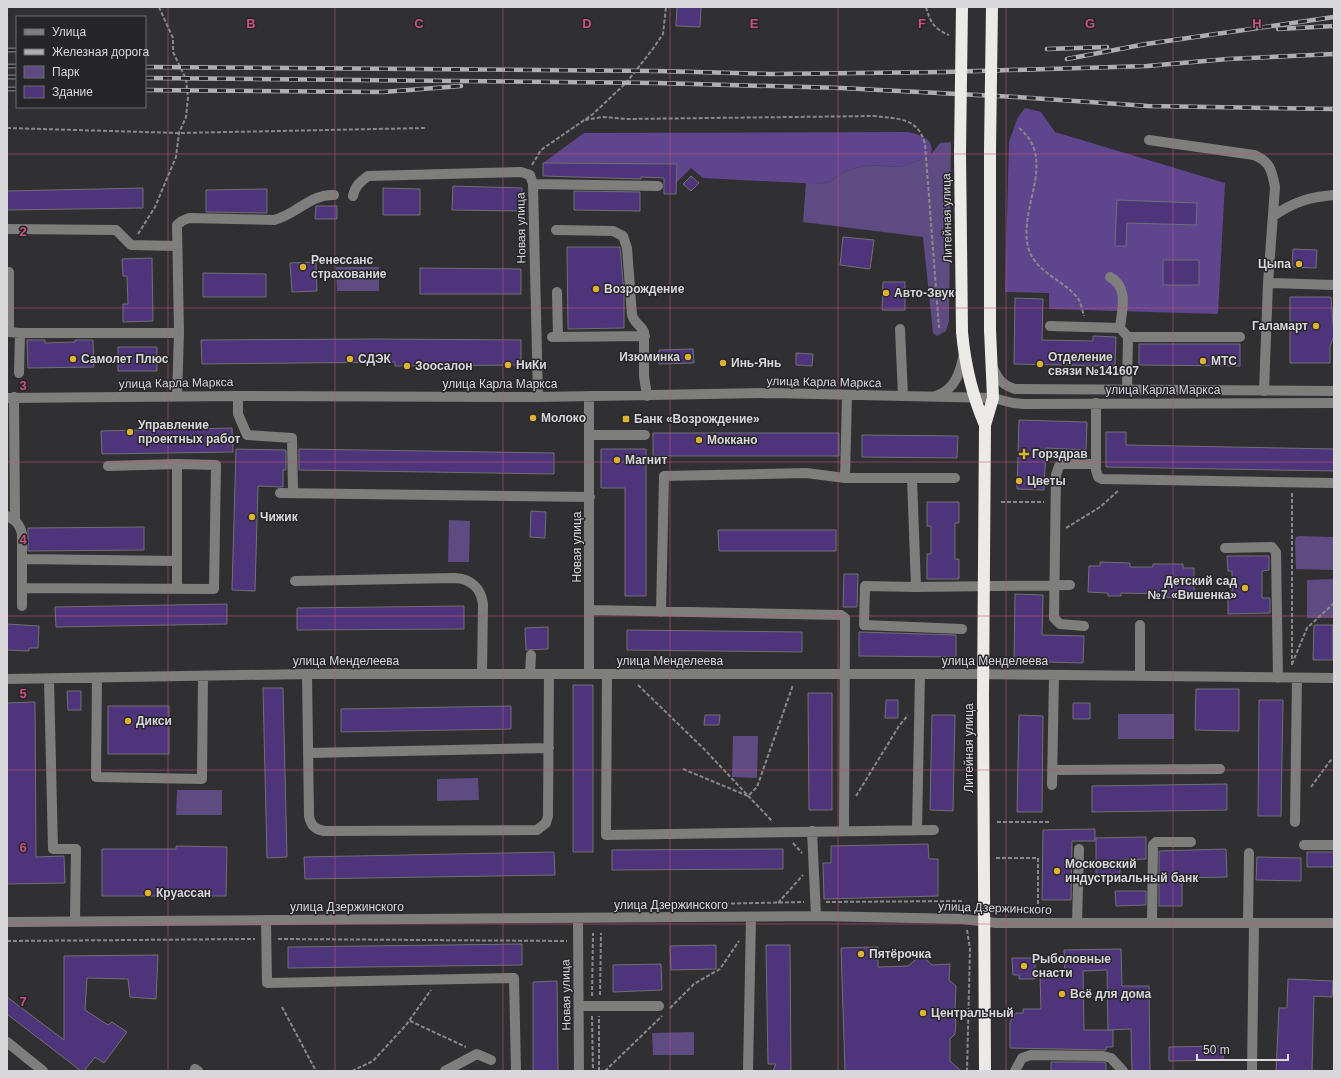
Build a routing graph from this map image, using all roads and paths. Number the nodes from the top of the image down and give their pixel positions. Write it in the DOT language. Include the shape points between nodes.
graph roads {
  1 [pos="159,7"];
  2 [pos="666,7"];
  3 [pos="962,7"];
  4 [pos="992,7"];
  5 [pos="585,120"];
  6 [pos="7,128"];
  7 [pos="426,128"];
  8 [pos="1019,128"];
  9 [pos="179,133"];
  10 [pos="1149,140"];
  11 [pos="531,180"];
  12 [pos="658,186"];
  13 [pos="334,194"];
  14 [pos="1334,195"];
  15 [pos="353,196"];
  16 [pos="1273,216"];
  17 [pos="7,229"];
  18 [pos="556,230"];
  19 [pos="131,245"];
  20 [pos="177,246"];
  21 [pos="9,272"];
  22 [pos="1110,277"];
  23 [pos="1268,283"];
  24 [pos="1334,285"];
  25 [pos="557,292"];
  26 [pos="1050,326"];
  27 [pos="1087,327"];
  28 [pos="939,328"];
  29 [pos="1120,328"];
  30 [pos="900,330"];
  31 [pos="20,333"];
  32 [pos="179,333"];
  33 [pos="645,336"];
  34 [pos="1128,337"];
  35 [pos="1240,337"];
  36 [pos="964,352"];
  37 [pos="991,364"];
  38 [pos="19,373"];
  39 [pos="1015,389"];
  40 [pos="1127,390"];
  41 [pos="1264,391"];
  42 [pos="1334,391"];
  43 [pos="847,395"];
  44 [pos="177,396"];
  45 [pos="238,396"];
  46 [pos="589,396"];
  47 [pos="647,396"];
  48 [pos="903,396"];
  49 [pos="10,397"];
  50 [pos="538,397"];
  51 [pos="934,397"];
  52 [pos="974,398"];
  53 [pos="993,398"];
  54 [pos="1096,404"];
  55 [pos="1334,404"];
  56 [pos="985,425"];
  57 [pos="589,435"];
  58 [pos="645,436"];
  59 [pos="177,464"];
  60 [pos="1096,464"];
  61 [pos="108,466"];
  62 [pos="845,478"];
  63 [pos="912,478"];
  64 [pos="955,478"];
  65 [pos="1126,480"];
  66 [pos="1292,483"];
  67 [pos="1334,483"];
  68 [pos="280,493"];
  69 [pos="293,493"];
  70 [pos="590,497"];
  71 [pos="1001,502"];
  72 [pos="1056,502"];
  73 [pos="11,518"];
  74 [pos="1055,535"];
  75 [pos="1225,548"];
  76 [pos="22,559"];
  77 [pos="177,561"];
  78 [pos="295,581"];
  79 [pos="1054,585"];
  80 [pos="1070,585"];
  81 [pos="984,586"];
  82 [pos="916,587"];
  83 [pos="22,588"];
  84 [pos="177,589"];
  85 [pos="1334,603"];
  86 [pos="22,606"];
  87 [pos="590,610"];
  88 [pos="661,612"];
  89 [pos="864,620"];
  90 [pos="846,622"];
  91 [pos="1140,625"];
  92 [pos="1084,626"];
  93 [pos="962,629"];
  94 [pos="531,655"];
  95 [pos="1292,665"];
  96 [pos="307,674"];
  97 [pos="482,674"];
  98 [pos="530,674"];
  99 [pos="549,674"];
  100 [pos="589,674"];
  101 [pos="607,674"];
  102 [pos="627,674"];
  103 [pos="845,674"];
  104 [pos="920,674"];
  105 [pos="983,674"];
  106 [pos="1054,675"];
  107 [pos="204,676"];
  108 [pos="1140,676"];
  109 [pos="97,678"];
  110 [pos="1278,678"];
  111 [pos="1295,678"];
  112 [pos="1334,678"];
  113 [pos="7,679"];
  114 [pos="50,679"];
  115 [pos="793,685"];
  116 [pos="920,701"];
  117 [pos="549,748"];
  118 [pos="308,753"];
  119 [pos="1334,759"];
  120 [pos="683,768"];
  121 [pos="1220,769"];
  122 [pos="1052,770"];
  123 [pos="1052,785"];
  124 [pos="1311,787"];
  125 [pos="748,796"];
  126 [pos="844,815"];
  127 [pos="997,822"];
  128 [pos="1051,822"];
  129 [pos="1295,822"];
  130 [pos="917,830"];
  131 [pos="934,830"];
  132 [pos="844,831"];
  133 [pos="782,832"];
  134 [pos="812,832"];
  135 [pos="1191,842"];
  136 [pos="1304,845"];
  137 [pos="1334,845"];
  138 [pos="1079,849"];
  139 [pos="1250,853"];
  140 [pos="996,858"];
  141 [pos="813,864"];
  142 [pos="963,901"];
  143 [pos="814,902"];
  144 [pos="778,903"];
  145 [pos="656,905"];
  146 [pos="1038,910"];
  147 [pos="816,916"];
  148 [pos="751,917"];
  149 [pos="578,919"];
  150 [pos="266,920"];
  151 [pos="963,920"];
  152 [pos="75,921"];
  153 [pos="7,922"];
  154 [pos="984,922"];
  155 [pos="1077,922"];
  156 [pos="1152,922"];
  157 [pos="1251,923"];
  158 [pos="1334,923"];
  159 [pos="266,938"];
  160 [pos="740,939"];
  161 [pos="7,941"];
  162 [pos="568,941"];
  163 [pos="438,980"];
  164 [pos="579,1006"];
  165 [pos="282,1007"];
  166 [pos="664,1010"];
  167 [pos="410,1020"];
  168 [pos="7,1042"];
  169 [pos="472,1050"];
  170 [pos="491,1060"];
  171 [pos="43,1071"];
  172 [pos="316,1071"];
  173 [pos="352,1071"];
  174 [pos="445,1071"];
  175 [pos="516,1071"];
  176 [pos="579,1071"];
  177 [pos="605,1071"];
  178 [pos="748,1071"];
  179 [pos="967,1071"];
  180 [pos="984,1071"];
  181 [pos="1015,1071"];
  182 [pos="1123,1071"];
  183 [pos="1252,1071"];
  1 -- 9 [label="path" via="173,38 173,52 186,79 186,116"];
  2 -- 5 [label="path" via="665,26 659,41 626,83"];
  3 -- 36 [label="highway, Литейная улица, bridge" via="960,152"];
  4 -- 37 [label="highway, Литейная улица, bridge"];
  5 -- 11 [label="path" via="541,150 531,166"];
  5 -- 28 [label="path" via="602,117 628,119 874,116 897,119 917,126 925,144"];
  6 -- 9 [label="path"];
  7 -- 9 [label="path"];
  8 -- 27 [label="path" via="1029,136 1035,147 1036,176 1026,239 1030,253 1045,272 1077,297"];
  9 -- 19 [label="path" via="176,157 156,207"];
  10 -- 16 [label="street" via="1261,158 1268,163 1272,172 1275,187"];
  11 -- 12 [label="street"];
  11 -- 15 [label="street, Новая улица" via="521,172 368,176 355,188"];
  11 -- 50 [label="street, Новая улица"];
  13 -- 20 [label="street" via="315,198 282,218 274,220 189,218 177,225"];
  14 -- 16 [label="street" via="1313,196 1290,204"];
  16 -- 23 [label="street"];
  17 -- 19 [label="street" via="116,230"];
  18 -- 33 [label="street" via="613,231 623,236 628,248 632,315 634,321 642,327"];
  19 -- 20 [label="street"];
  20 -- 32 [label="street"];
  21 -- 31 [label="street" via="9,332"];
  22 -- 29 [label="street" via="1122,288"];
  23 -- 24 [label="street"];
  23 -- 41 [label="street"];
  25 -- 33 [label="street" via="555,337"];
  26 -- 27 [label="street"];
  27 -- 29 [label="street"];
  29 -- 34 [label="street"];
  30 -- 48 [label="street"];
  31 -- 32 [label="street"];
  31 -- 38 [label="street"];
  32 -- 44 [label="street"];
  33 -- 47 [label="street" via="644,376"];
  34 -- 35 [label="street"];
  34 -- 40 [label="street"];
  36 -- 51 [label="street" via="956,380 950,388"];
  36 -- 52 [label="highway, Литейная улица"];
  37 -- 39 [label="street, улица Карла Маркса" via="997,378 1004,385"];
  37 -- 53 [label="highway, Литейная улица"];
  39 -- 40 [label="street, улица Карла Маркса"];
  39 -- 53 [label="street, улица Карла Маркса"];
  40 -- 41 [label="street, улица Карла Маркса"];
  41 -- 42 [label="street, улица Карла Маркса"];
  43 -- 47 [label="street, улица Карла Маркса" via="771,393"];
  43 -- 48 [label="street, улица Карла Маркса"];
  43 -- 62 [label="street"];
  44 -- 45 [label="street, улица Карла Маркса"];
  44 -- 49 [label="street, улица Карла Маркса"];
  45 -- 50 [label="street, улица Карла Маркса"];
  45 -- 69 [label="street" via="238,414 247,435 292,438"];
  46 -- 47 [label="street, улица Карла Маркса"];
  46 -- 50 [label="street, улица Карла Маркса"];
  46 -- 57 [label="street, Новая улица"];
  48 -- 51 [label="street, улица Карла Маркса"];
  49 -- 73 [label="street"];
  51 -- 52 [label="street, улица Карла Маркса"];
  52 -- 53 [label="street, улица Карла Маркса"];
  52 -- 56 [label="highway, Литейная улица"];
  53 -- 54 [label="street, улица Карла Маркса" via="1013,403"];
  53 -- 56 [label="highway, Литейная улица"];
  54 -- 55 [label="street, улица Карла Маркса"];
  54 -- 60 [label="street"];
  56 -- 81 [label="highway, Литейная улица"];
  57 -- 58 [label="street"];
  57 -- 70 [label="street, Новая улица"];
  59 -- 61 [label="street"];
  59 -- 77 [label="street"];
  59 -- 84 [label="street" via="216,465 214,588"];
  60 -- 65 [label="street" via="1097,475 1102,479"];
  60 -- 72 [label="street" via="1067,463 1059,466 1056,474"];
  62 -- 63 [label="street"];
  62 -- 88 [label="street" via="806,473 664,476"];
  63 -- 64 [label="street"];
  63 -- 82 [label="street"];
  65 -- 66 [label="street"];
  65 -- 74 [label="path" via="1115,495 1100,507"];
  66 -- 67 [label="street"];
  66 -- 95 [label="path"];
  68 -- 69 [label="street"];
  69 -- 70 [label="street"];
  70 -- 87 [label="street, Новая улица"];
  71 -- 72 [label="path"];
  72 -- 74 [label="street"];
  73 -- 76 [label="street" via="20,526"];
  74 -- 79 [label="street"];
  75 -- 110 [label="street" via="1272,547 1276,552"];
  76 -- 77 [label="street"];
  76 -- 83 [label="street"];
  77 -- 84 [label="street"];
  78 -- 97 [label="street" via="463,578 472,582 482,596 483,604"];
  79 -- 80 [label="street"];
  79 -- 81 [label="street"];
  79 -- 92 [label="street" via="1056,622"];
  81 -- 82 [label="street"];
  81 -- 105 [label="highway, Литейная улица"];
  82 -- 89 [label="street" via="865,586"];
  83 -- 84 [label="street"];
  83 -- 86 [label="street"];
  85 -- 95 [label="path" via="1307,628"];
  87 -- 88 [label="street"];
  87 -- 100 [label="street, Новая улица"];
  88 -- 90 [label="street" via="841,615"];
  89 -- 90 [label="street"];
  89 -- 93 [label="street" via="864,625"];
  90 -- 103 [label="street"];
  91 -- 108 [label="street"];
  94 -- 98 [label="street"];
  95 -- 111 [label="path"];
  96 -- 97 [label="street, улица Менделеева"];
  96 -- 107 [label="street, улица Менделеева"];
  96 -- 118 [label="street"];
  97 -- 98 [label="street, улица Менделеева"];
  98 -- 99 [label="street, улица Менделеева"];
  99 -- 100 [label="street, улица Менделеева"];
  99 -- 117 [label="street"];
  100 -- 101 [label="street, улица Менделеева"];
  101 -- 102 [label="street, улица Менделеева"];
  101 -- 133 [label="street" via="606,835"];
  102 -- 103 [label="street, улица Менделеева"];
  102 -- 125 [label="path"];
  103 -- 104 [label="street, улица Менделеева"];
  103 -- 126 [label="street"];
  104 -- 105 [label="street, улица Менделеева"];
  104 -- 116 [label="street"];
  105 -- 106 [label="street, улица Менделеева"];
  105 -- 154 [label="highway, Литейная улица"];
  106 -- 108 [label="street, улица Менделеева"];
  106 -- 122 [label="street"];
  107 -- 109 [label="street, улица Менделеева"];
  107 -- 109 [label="street" via="202,779 96,777"];
  108 -- 110 [label="street, улица Менделеева"];
  109 -- 114 [label="street, улица Менделеева"];
  110 -- 111 [label="street, улица Менделеева"];
  111 -- 112 [label="street, улица Менделеева"];
  111 -- 129 [label="street"];
  113 -- 114 [label="street, улица Менделеева"];
  114 -- 152 [label="street" via="53,849 76,849"];
  115 -- 125 [label="path" via="757,787"];
  116 -- 126 [label="path" via="899,726"];
  116 -- 130 [label="street"];
  117 -- 118 [label="street"];
  117 -- 118 [label="street" via="548,816 546,823 537,830 316,829 309,816"];
  119 -- 124 [label="path"];
  120 -- 125 [label="path"];
  121 -- 122 [label="street"];
  122 -- 123 [label="street"];
  125 -- 133 [label="path"];
  126 -- 132 [label="street"];
  127 -- 128 [label="path"];
  130 -- 131 [label="street"];
  130 -- 132 [label="street"];
  132 -- 134 [label="street"];
  133 -- 134 [label="street"];
  133 -- 141 [label="path"];
  134 -- 141 [label="street"];
  135 -- 156 [label="street" via="1153,844"];
  136 -- 137 [label="street"];
  138 -- 155 [label="street"];
  139 -- 157 [label="street"];
  140 -- 146 [label="path" via="1038,858"];
  141 -- 143 [label="street"];
  141 -- 144 [label="path"];
  142 -- 143 [label="path"];
  143 -- 144 [label="path"];
  143 -- 147 [label="street"];
  144 -- 145 [label="path"];
  147 -- 148 [label="street, улица Дзержинского"];
  147 -- 151 [label="street, улица Дзержинского"];
  148 -- 149 [label="street, улица Дзержинского"];
  148 -- 178 [label="street"];
  149 -- 150 [label="street, улица Дзержинского"];
  149 -- 164 [label="street, Новая улица"];
  150 -- 152 [label="street, улица Дзержинского"];
  150 -- 159 [label="street"];
  151 -- 154 [label="street, улица Дзержинского"];
  151 -- 179 [label="path" via="969,934 970,949"];
  152 -- 153 [label="street, улица Дзержинского"];
  154 -- 155 [label="street, улица Дзержинского"];
  154 -- 180 [label="highway, Литейная улица"];
  155 -- 156 [label="street, улица Дзержинского"];
  156 -- 157 [label="street, улица Дзержинского"];
  157 -- 158 [label="street, улица Дзержинского"];
  157 -- 183 [label="street"];
  159 -- 161 [label="path"];
  159 -- 162 [label="path"];
  159 -- 163 [label="street" via="266,983"];
  160 -- 166 [label="path" via="720,969 694,984"];
  163 -- 167 [label="path"];
  163 -- 175 [label="street" via="514,978"];
  164 -- 166 [label="street"];
  164 -- 176 [label="street, Новая улица"];
  165 -- 172 [label="path"];
  166 -- 177 [label="path"];
  167 -- 169 [label="path"];
  167 -- 173 [label="path" via="373,1061"];
  168 -- 171 [label="street"];
  170 -- 174 [label="street" via="477,1054"];
  181 -- 182 [label="street" via="1022,1058 1038,1055 1103,1056 1111,1058"];
}
